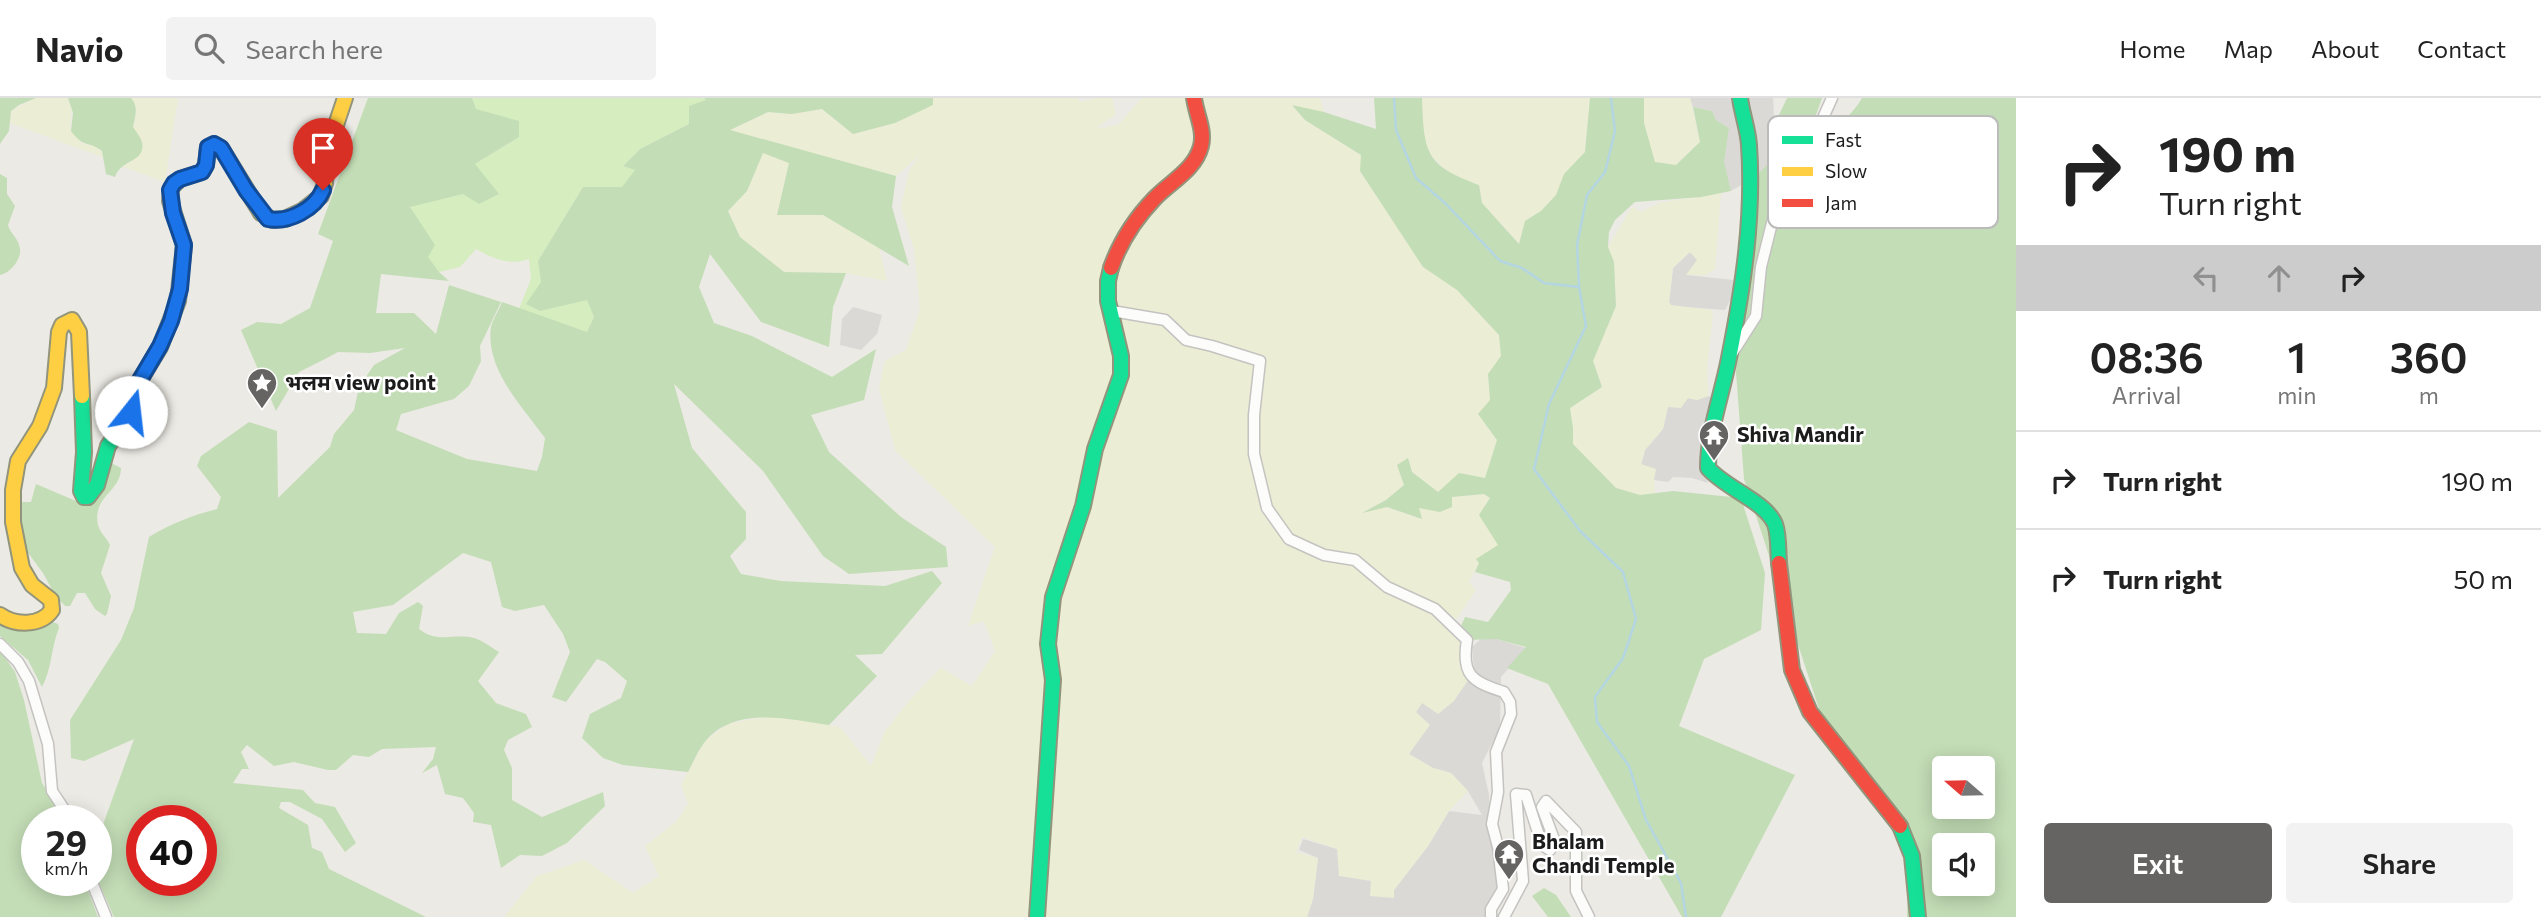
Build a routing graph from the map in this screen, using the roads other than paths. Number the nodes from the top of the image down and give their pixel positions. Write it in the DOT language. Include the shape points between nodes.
graph roads {
  1 [pos="345,98"];
  2 [pos="1194,98"];
  3 [pos="1740,98"];
  4 [pos="1832,98"];
  5 [pos="1824,116"];
  6 [pos="1771,228"];
  7 [pos="1112,311"];
  8 [pos="1729,359"];
  9 [pos="0,615"];
  10 [pos="0,644"];
  11 [pos="61,805"];
  12 [pos="97,896"];
  13 [pos="106,917"];
  14 [pos="1037,917"];
  15 [pos="1491,917"];
  16 [pos="1504,917"];
  17 [pos="1589,917"];
  18 [pos="1918,917"];
  1 -- 9 [label="main road" via="328,145 321,195 294,216 265,217 214,144 208,147 202,172 180,179 171,188 170,201 184,245 178,301 140,380 131,412 108,446 97,485 86,497 81,492 79,332 72,320 62,324 54,388 16,467 14,495 15,540 27,578 51,600 52,610 47,617 24,622 8,621"];
  2 -- 7 [label="main road" via="1201,149 1191,166 1156,197 1116,253 1107,284"];
  3 -- 8 [label="main road" via="1749,142 1751,202"];
  4 -- 5 [label="street"];
  6 -- 8 [label="street" via="1756,316"];
  7 -- 14 [label="main road" via="1121,375 1095,449 1049,623 1053,680"];
  7 -- 15 [label="street" via="1165,320 1186,341 1260,361 1254,454 1267,508 1289,539 1324,555 1355,560 1387,587 1435,609 1467,640 1467,672 1479,684 1504,692 1511,714 1496,752 1498,792 1492,824 1503,889"];
  8 -- 18 [label="main road" via="1708,468 1718,480 1764,509 1775,525 1792,670 1810,712 1903,830 1912,856"];
  10 -- 11 [label="street" via="29,681 48,744 52,791"];
  12 -- 13 [label="street"];
  16 -- 17 [label="street" via="1523,881 1516,794 1526,796 1542,845 1550,850 1555,842 1542,807 1546,801 1576,832 1576,891"];
}
